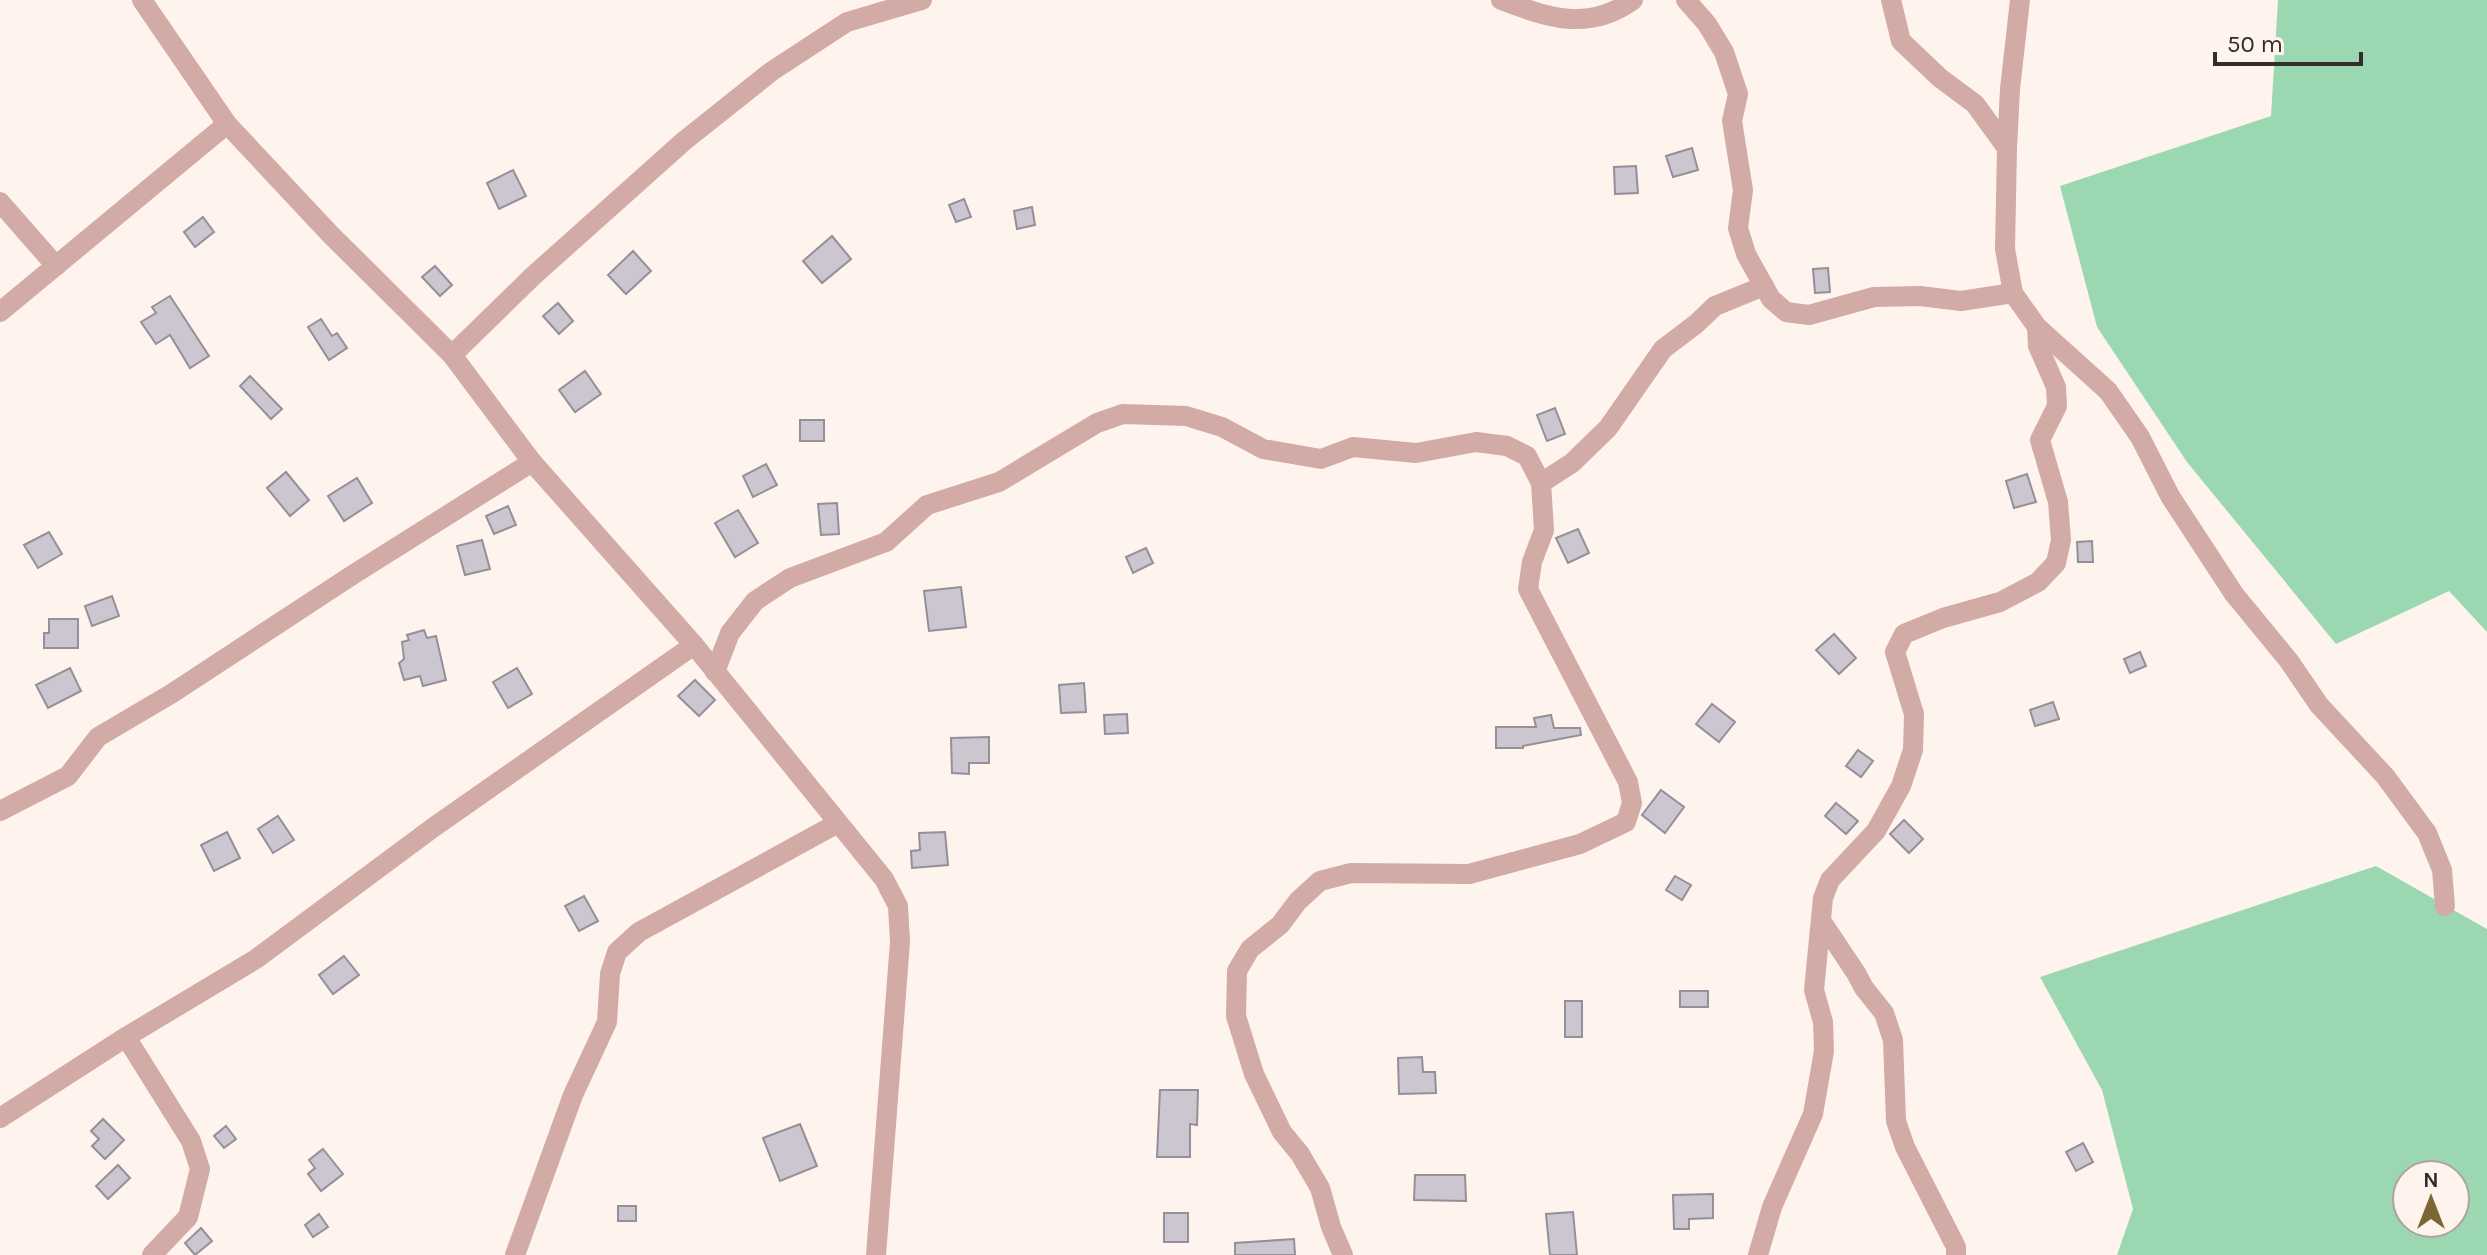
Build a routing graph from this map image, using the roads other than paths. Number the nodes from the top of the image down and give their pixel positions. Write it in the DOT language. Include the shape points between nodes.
graph roads {
  1 [pos="142,0"];
  2 [pos="922,0"];
  3 [pos="1501,0"];
  4 [pos="1633,0"];
  5 [pos="1686,0"];
  6 [pos="1891,0"];
  7 [pos="2020,0"];
  8 [pos="227,124"];
  9 [pos="2007,148"];
  10 [pos="0,202"];
  11 [pos="56,266"];
  12 [pos="1764,286"];
  13 [pos="2013,293"];
  14 [pos="0,312"];
  15 [pos="2037,327"];
  16 [pos="452,355"];
  17 [pos="532,462"];
  18 [pos="1541,483"];
  19 [pos="694,645"];
  20 [pos="715,672"];
  21 [pos="0,811"];
  22 [pos="838,823"];
  23 [pos="2445,906"];
  24 [pos="1822,922"];
  25 [pos="126,1037"];
  26 [pos="0,1118"];
  27 [pos="152,1255"];
  28 [pos="515,1255"];
  29 [pos="876,1255"];
  30 [pos="1343,1255"];
  31 [pos="1758,1255"];
  32 [pos="1956,1255"];
  1 -- 8 [label="street"];
  2 -- 16 [label="street" via="847,22 772,71 684,141"];
  3 -- 4 [label="street" via="1565,21 1596,19"];
  5 -- 12 [label="street" via="1724,52 1738,94 1732,121 1743,190 1738,228"];
  6 -- 9 [label="street" via="1901,41 1975,104"];
  7 -- 9 [label="street"];
  8 -- 11 [label="street"];
  8 -- 16 [label="street"];
  9 -- 13 [label="street" via="2005,249"];
  10 -- 11 [label="street"];
  11 -- 14 [label="street"];
  12 -- 13 [label="street" via="1786,312 1809,315 1874,297 1961,301"];
  12 -- 18 [label="street" via="1715,306 1663,349 1608,428 1572,463"];
  13 -- 15 [label="street"];
  15 -- 23 [label="street" via="2108,391 2234,594 2427,833 2442,870"];
  15 -- 24 [label="street" via="2038,346 2056,387 2057,406 2040,440 2058,502 2061,540 2056,563 2038,582 2000,602 1904,634 1895,652 1914,714 1913,750 1901,786 1876,831 1830,880"];
  16 -- 17 [label="street"];
  17 -- 19 [label="street"];
  17 -- 21 [label="street" via="98,737 68,776"];
  18 -- 20 [label="street" via="1527,456 1507,446 1476,442 1416,453 1353,447 1321,459 1263,449 1222,427 1186,416 1123,414 1097,423 999,482 927,505 886,542 790,578 755,601 730,633"];
  18 -- 30 [label="street" via="1544,530 1528,589 1628,782 1632,803 1626,822 1580,844 1469,874 1351,873 1320,881 1250,949 1237,971 1236,1016 1254,1074 1282,1132 1320,1188"];
  19 -- 20 [label="street"];
  19 -- 25 [label="street" via="256,959"];
  20 -- 22 [label="street"];
  22 -- 28 [label="street" via="639,932 617,952 607,1022 573,1095"];
  22 -- 29 [label="street" via="884,879 898,906 900,942"];
  24 -- 31 [label="street" via="1814,990 1824,1051 1813,1114 1772,1207"];
  24 -- 32 [label="street" via="1884,1013 1893,1040 1896,1121"];
  25 -- 26 [label="street"];
  25 -- 27 [label="street" via="191,1141 200,1169 188,1217"];
}
